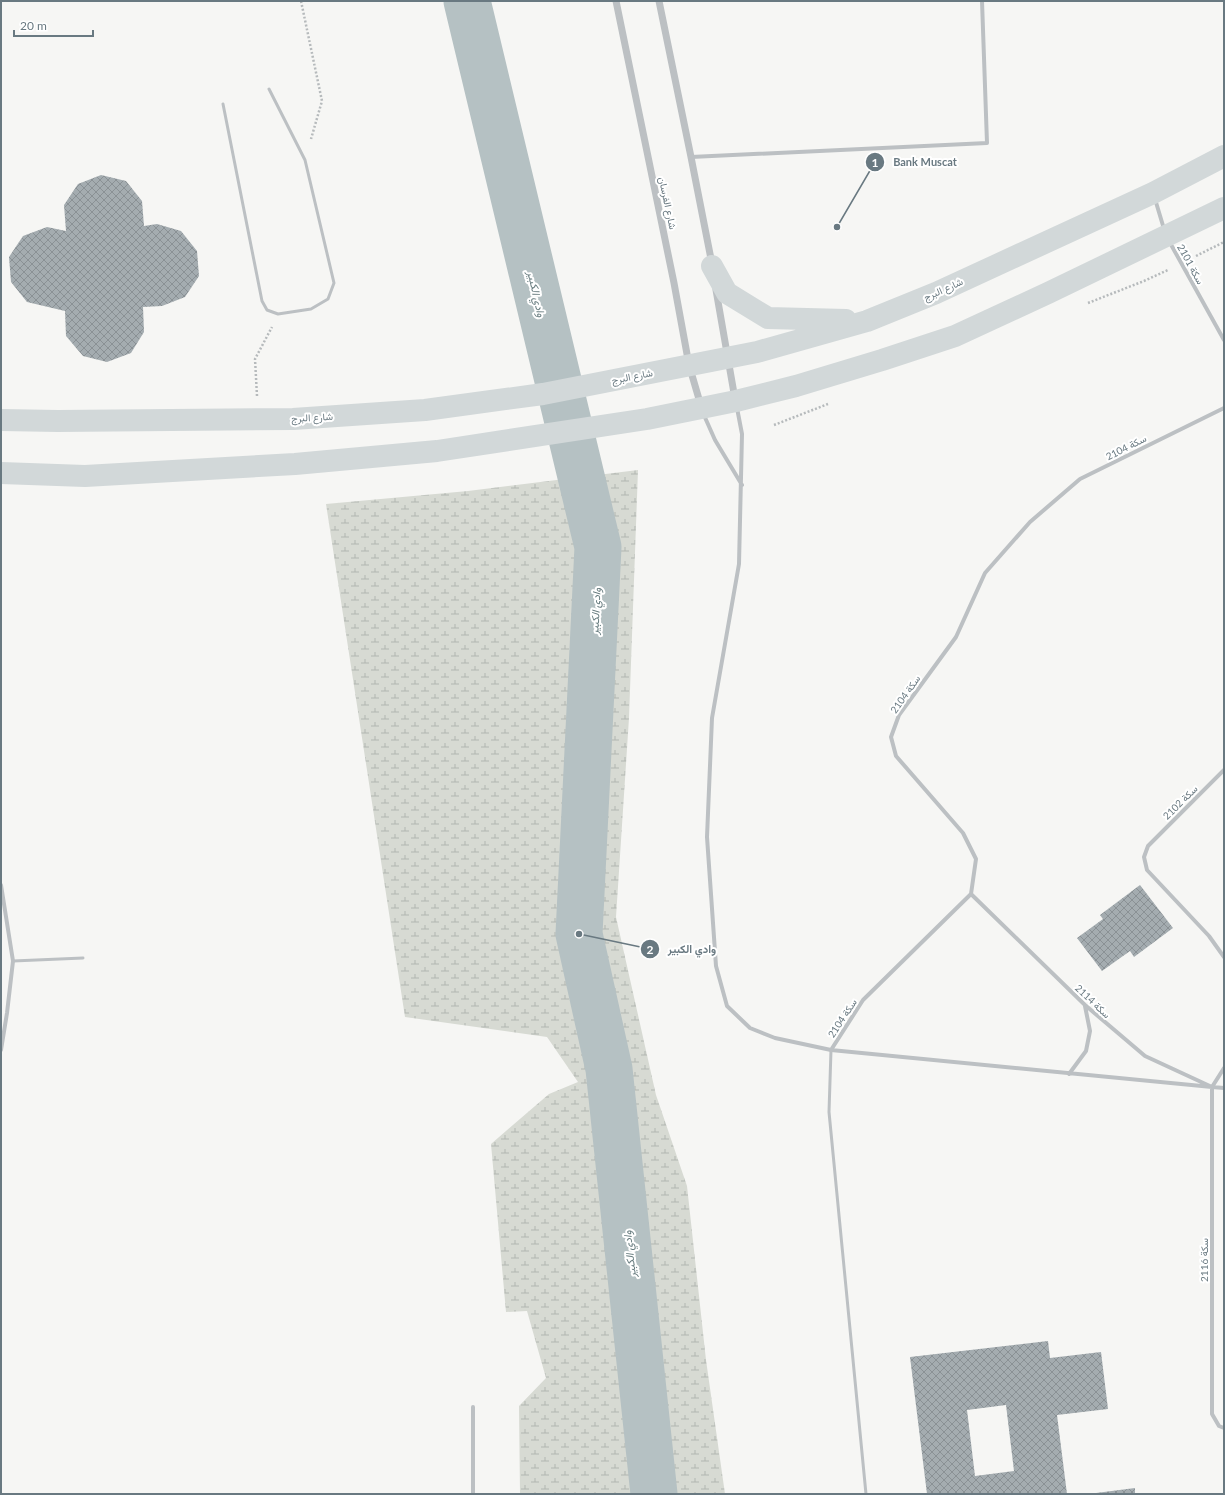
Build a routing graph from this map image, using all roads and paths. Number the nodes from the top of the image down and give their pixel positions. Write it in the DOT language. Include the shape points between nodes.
graph roads {
  1 [pos="301,1"];
  2 [pos="616,1"];
  3 [pos="659,1"];
  4 [pos="982,1"];
  5 [pos="269,88"];
  6 [pos="223,104"];
  7 [pos="1224,156"];
  8 [pos="691,157"];
  9 [pos="305,160"];
  10 [pos="1153,193"];
  11 [pos="1224,208"];
  12 [pos="1166,237"];
  13 [pos="712,266"];
  14 [pos="278,314"];
  15 [pos="867,321"];
  16 [pos="1224,340"];
  17 [pos="729,357"];
  18 [pos="689,365"];
  19 [pos="257,397"];
  20 [pos="736,401"];
  21 [pos="1,405"];
  22 [pos="1224,408"];
  23 [pos="701,409"];
  24 [pos="1,420"];
  25 [pos="58,421"];
  26 [pos="1,473"];
  27 [pos="742,485"];
  28 [pos="1224,770"];
  29 [pos="1,885"];
  30 [pos="971,894"];
  31 [pos="1224,957"];
  32 [pos="83,958"];
  33 [pos="13,961"];
  34 [pos="1085,1005"];
  35 [pos="1,1050"];
  36 [pos="830,1050"];
  37 [pos="1224,1068"];
  38 [pos="1069,1074"];
  39 [pos="1212,1087"];
  40 [pos="1224,1088"];
  41 [pos="473,1407"];
  42 [pos="1224,1428"];
  43 [pos="473,1494"];
  44 [pos="866,1494"];
  1 -- 9 [label="path" via="322,101"];
  2 -- 18 [label="street, شارع الفرسان"];
  3 -- 8 [label="street"];
  4 -- 8 [label="street" via="987,143"];
  5 -- 9 [label="lane"];
  6 -- 14 [label="lane" via="262,301 267,310"];
  7 -- 10 [label="main road, شارع البرج"];
  8 -- 13 [label="street"];
  9 -- 14 [label="lane" via="334,283 328,299 311,309"];
  10 -- 12 [label="street, سكة 2101"];
  10 -- 15 [label="main road, شارع البرج" via="936,293"];
  11 -- 12 [label="main road"];
  12 -- 16 [label="street, سكة 2101"];
  12 -- 20 [label="main road" via="955,336 796,386"];
  13 -- 15 [label="main road" via="727,293 768,318"];
  13 -- 17 [label="street"];
  14 -- 19 [label="path" via="255,359"];
  15 -- 17 [label="main road, شارع البرج" via="757,352"];
  17 -- 18 [label="main road, شارع البرج"];
  17 -- 20 [label="street"];
  18 -- 23 [label="street, شارع الفرسان"];
  18 -- 25 [label="main road, شارع البرج" via="542,394 426,410 293,419"];
  20 -- 23 [label="main road"];
  20 -- 27 [label="street" via="742,434"];
  21 -- 25 [label="main road"];
  22 -- 30 [label="street, سكة 2104" via="1080,479 1030,522 985,573 956,637 899,715 891,736 896,756 963,833 976,859"];
  23 -- 26 [label="main road" via="437,451 295,464 85,476"];
  23 -- 27 [label="street" via="715,440"];
  24 -- 25 [label="main road, شارع البرج"];
  27 -- 36 [label="street" via="739,564 712,718 707,837 716,966 727,1006 750,1028 775,1038"];
  28 -- 31 [label="street, سكة 2102" via="1148,846 1144,858 1147,870 1209,936"];
  29 -- 33 [label="street"];
  30 -- 34 [label="street, سكة 2114"];
  30 -- 36 [label="street, سكة 2104" via="863,1000"];
  32 -- 33 [label="lane"];
  33 -- 35 [label="street" via="8,1014"];
  34 -- 38 [label="street" via="1090,1031 1086,1051"];
  34 -- 39 [label="street, سكة 2114" via="1144,1056"];
  36 -- 38 [label="street"];
  36 -- 44 [label="lane" via="829,1112"];
  37 -- 39 [label="street"];
  38 -- 39 [label="street"];
  39 -- 40 [label="street, سكة 2114"];
  39 -- 42 [label="street, سكة 2116" via="1212,1414 1219,1426"];
  41 -- 43 [label="street"];
}
